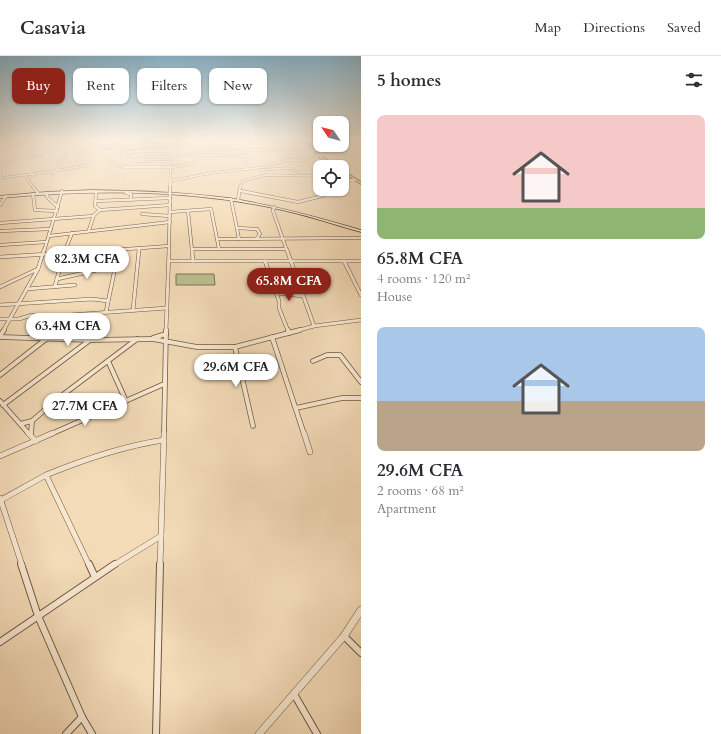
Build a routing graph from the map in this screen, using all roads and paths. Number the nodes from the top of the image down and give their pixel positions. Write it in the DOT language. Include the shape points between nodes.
graph roads {
  1 [pos="56,171"];
  2 [pos="170,171"];
  3 [pos="228,171"];
  4 [pos="296,171"];
  5 [pos="36,174"];
  6 [pos="52,175"];
  7 [pos="299,176"];
  8 [pos="313,176"];
  9 [pos="349,176"];
  10 [pos="0,178"];
  11 [pos="350,180"];
  12 [pos="356,180"];
  13 [pos="170,181"];
  14 [pos="361,183"];
  15 [pos="241,191"];
  16 [pos="46,192"];
  17 [pos="96,192"];
  18 [pos="38,193"];
  19 [pos="62,193"];
  20 [pos="33,194"];
  21 [pos="170,195"];
  22 [pos="6,196"];
  23 [pos="322,196"];
  24 [pos="0,197"];
  25 [pos="231,199"];
  26 [pos="131,200"];
  27 [pos="238,200"];
  28 [pos="96,201"];
  29 [pos="0,205"];
  30 [pos="170,205"];
  31 [pos="58,207"];
  32 [pos="274,207"];
  33 [pos="100,210"];
  34 [pos="57,211"];
  35 [pos="188,211"];
  36 [pos="142,214"];
  37 [pos="170,214"];
  38 [pos="93,216"];
  39 [pos="54,220"];
  40 [pos="170,222"];
  41 [pos="0,223"];
  42 [pos="237,228"];
  43 [pos="51,229"];
  44 [pos="89,230"];
  45 [pos="0,231"];
  46 [pos="361,231"];
  47 [pos="72,233"];
  48 [pos="49,236"];
  49 [pos="361,238"];
  50 [pos="217,239"];
  51 [pos="239,239"];
  52 [pos="256,239"];
  53 [pos="283,239"];
  54 [pos="46,242"];
  55 [pos="0,245"];
  56 [pos="170,246"];
  57 [pos="139,248"];
  58 [pos="114,249"];
  59 [pos="192,249"];
  60 [pos="219,249"];
  61 [pos="286,249"];
  62 [pos="64,252"];
  63 [pos="43,254"];
  64 [pos="0,257"];
  65 [pos="169,261"];
  66 [pos="192,261"];
  67 [pos="265,261"];
  68 [pos="291,261"];
  69 [pos="344,261"];
  70 [pos="361,261"];
  71 [pos="114,266"];
  72 [pos="38,268"];
  73 [pos="57,279"];
  74 [pos="75,285"];
  75 [pos="55,286"];
  76 [pos="0,287"];
  77 [pos="27,289"];
  78 [pos="276,293"];
  79 [pos="303,296"];
  80 [pos="361,296"];
  81 [pos="108,301"];
  82 [pos="18,304"];
  83 [pos="0,305"];
  84 [pos="167,308"];
  85 [pos="132,310"];
  86 [pos="106,312"];
  87 [pos="0,319"];
  88 [pos="10,319"];
  89 [pos="361,320"];
  90 [pos="314,326"];
  91 [pos="289,333"];
  92 [pos="166,334"];
  93 [pos="0,337"];
  94 [pos="272,337"];
  95 [pos="153,338"];
  96 [pos="137,339"];
  97 [pos="46,340"];
  98 [pos="91,340"];
  99 [pos="166,342"];
  100 [pos="235,347"];
  101 [pos="313,361"];
  102 [pos="108,362"];
  103 [pos="0,375"];
  104 [pos="361,382"];
  105 [pos="164,384"];
  106 [pos="361,398"];
  107 [pos="126,401"];
  108 [pos="2,403"];
  109 [pos="296,408"];
  110 [pos="32,421"];
  111 [pos="20,424"];
  112 [pos="253,426"];
  113 [pos="31,434"];
  114 [pos="164,440"];
  115 [pos="36,441"];
  116 [pos="310,452"];
  117 [pos="0,456"];
  118 [pos="46,475"];
  119 [pos="0,499"];
  120 [pos="161,536"];
  121 [pos="95,577"];
  122 [pos="361,610"];
  123 [pos="38,616"];
  124 [pos="344,636"];
  125 [pos="0,642"];
  126 [pos="361,653"];
  127 [pos="294,694"];
  128 [pos="82,717"];
  129 [pos="66,734"];
  130 [pos="92,734"];
  131 [pos="156,734"];
  132 [pos="259,734"];
  133 [pos="317,734"];
  1 -- 5 [label="street"];
  1 -- 6 [label="street"];
  2 -- 13 [label="street"];
  3 -- 13 [label="street"];
  4 -- 7 [label="street"];
  5 -- 10 [label="street"];
  5 -- 18 [label="street" via="27,179"];
  7 -- 8 [label="street"];
  7 -- 15 [label="street" via="264,175 242,182"];
  9 -- 12 [label="main road"];
  11 -- 12 [label="street"];
  12 -- 14 [label="main road"];
  13 -- 21 [label="street"];
  15 -- 23 [label="street" via="298,202"];
  15 -- 27 [label="street"];
  16 -- 18 [label="main road"];
  16 -- 19 [label="main road"];
  16 -- 31 [label="street" via="48,198"];
  17 -- 19 [label="street"];
  17 -- 26 [label="street" via="130,193"];
  17 -- 28 [label="street"];
  18 -- 20 [label="main road"];
  19 -- 21 [label="main road" via="117,190"];
  19 -- 31 [label="street"];
  20 -- 22 [label="main road"];
  20 -- 34 [label="street" via="35,210"];
  21 -- 25 [label="main road"];
  21 -- 26 [label="street"];
  21 -- 30 [label="street"];
  22 -- 24 [label="main road"];
  22 -- 29 [label="street"];
  25 -- 27 [label="main road"];
  25 -- 42 [label="street"];
  26 -- 28 [label="street"];
  27 -- 32 [label="main road"];
  28 -- 33 [label="street" via="95,206"];
  30 -- 33 [label="street"];
  30 -- 37 [label="street"];
  31 -- 34 [label="street"];
  32 -- 46 [label="main road"];
  32 -- 53 [label="street" via="273,211"];
  33 -- 38 [label="street"];
  34 -- 39 [label="street"];
  35 -- 37 [label="street"];
  35 -- 50 [label="street" via="211,209"];
  35 -- 59 [label="street"];
  36 -- 37 [label="street"];
  37 -- 40 [label="street"];
  38 -- 39 [label="street"];
  38 -- 44 [label="street"];
  39 -- 41 [label="street"];
  39 -- 43 [label="street"];
  40 -- 44 [label="street"];
  40 -- 56 [label="street"];
  42 -- 51 [label="street"];
  42 -- 52 [label="street" via="257,229 260,234"];
  43 -- 45 [label="street"];
  43 -- 48 [label="street"];
  44 -- 47 [label="street"];
  47 -- 48 [label="street"];
  47 -- 62 [label="street"];
  48 -- 54 [label="street"];
  49 -- 53 [label="street"];
  50 -- 51 [label="street"];
  50 -- 60 [label="street"];
  51 -- 52 [label="street"];
  52 -- 53 [label="street"];
  53 -- 61 [label="street"];
  54 -- 55 [label="street"];
  54 -- 63 [label="street"];
  56 -- 57 [label="street"];
  56 -- 65 [label="street"];
  57 -- 58 [label="street"];
  57 -- 85 [label="street"];
  58 -- 62 [label="street"];
  58 -- 71 [label="street"];
  59 -- 60 [label="street"];
  59 -- 66 [label="street"];
  60 -- 61 [label="street"];
  61 -- 68 [label="street"];
  62 -- 63 [label="street"];
  62 -- 73 [label="street"];
  63 -- 64 [label="street"];
  63 -- 72 [label="street"];
  65 -- 66 [label="street"];
  65 -- 84 [label="street"];
  66 -- 67 [label="street"];
  67 -- 68 [label="street"];
  67 -- 78 [label="street"];
  68 -- 69 [label="street"];
  68 -- 79 [label="street"];
  69 -- 70 [label="street"];
  69 -- 80 [label="street"];
  71 -- 73 [label="street"];
  71 -- 81 [label="street"];
  72 -- 76 [label="street"];
  72 -- 77 [label="street"];
  73 -- 75 [label="street"];
  74 -- 75 [label="street"];
  75 -- 77 [label="street"];
  77 -- 82 [label="street"];
  78 -- 79 [label="street"];
  78 -- 91 [label="street"];
  79 -- 90 [label="street"];
  81 -- 82 [label="street" via="92,299"];
  81 -- 86 [label="street"];
  82 -- 83 [label="street"];
  82 -- 88 [label="street"];
  84 -- 85 [label="street"];
  84 -- 92 [label="street"];
  85 -- 86 [label="street"];
  86 -- 88 [label="street" via="32,315"];
  87 -- 88 [label="street"];
  88 -- 93 [label="street"];
  89 -- 90 [label="street"];
  90 -- 91 [label="street"];
  91 -- 94 [label="street"];
  92 -- 95 [label="street"];
  92 -- 99 [label="street"];
  93 -- 97 [label="street"];
  94 -- 100 [label="street"];
  94 -- 109 [label="street"];
  95 -- 96 [label="street"];
  95 -- 99 [label="street"];
  96 -- 98 [label="street"];
  96 -- 102 [label="street"];
  97 -- 98 [label="street"];
  97 -- 103 [label="street"];
  98 -- 108 [label="street"];
  99 -- 100 [label="street" via="197,347"];
  99 -- 105 [label="street"];
  100 -- 112 [label="street"];
  101 -- 104 [label="street" via="327,355 340,355"];
  102 -- 107 [label="street"];
  102 -- 110 [label="street"];
  105 -- 107 [label="street"];
  105 -- 114 [label="street"];
  106 -- 109 [label="street" via="342,398"];
  107 -- 115 [label="street"];
  108 -- 111 [label="street"];
  109 -- 116 [label="street"];
  110 -- 111 [label="street"];
  110 -- 113 [label="street"];
  111 -- 113 [label="street"];
  113 -- 115 [label="street"];
  114 -- 118 [label="street" via="112,450"];
  114 -- 120 [label="street"];
  115 -- 117 [label="street"];
  118 -- 119 [label="street"];
  118 -- 121 [label="street"];
  119 -- 123 [label="street"];
  120 -- 121 [label="street"];
  120 -- 131 [label="street"];
  121 -- 123 [label="street"];
  122 -- 124 [label="street"];
  123 -- 125 [label="street"];
  123 -- 128 [label="street"];
  124 -- 126 [label="street"];
  124 -- 127 [label="street"];
  127 -- 132 [label="street"];
  127 -- 133 [label="street"];
  128 -- 129 [label="street"];
  128 -- 130 [label="street"];
}
